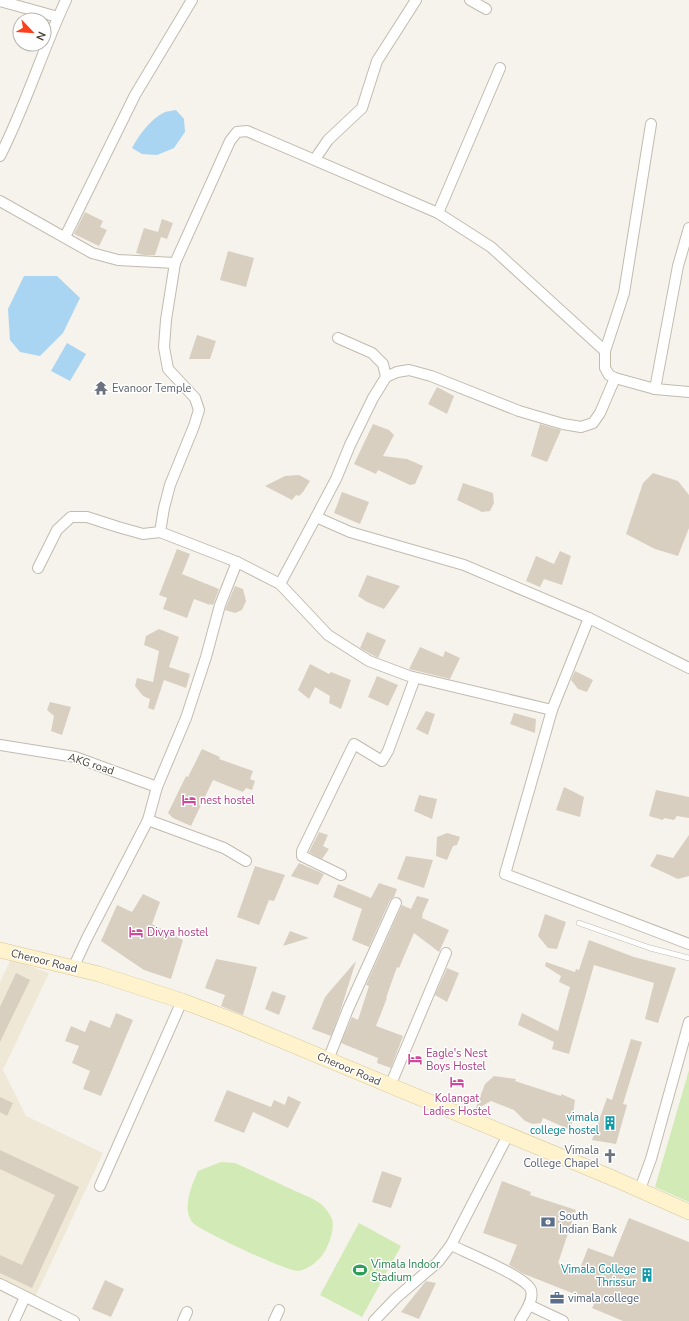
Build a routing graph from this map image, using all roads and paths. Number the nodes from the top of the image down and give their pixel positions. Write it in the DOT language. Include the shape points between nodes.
graph roads {
  1 [pos="66,0"];
  2 [pos="192,0"];
  3 [pos="416,0"];
  4 [pos="470,0"];
  5 [pos="0,1"];
  6 [pos="486,8"];
  7 [pos="58,17"];
  8 [pos="500,68"];
  9 [pos="651,124"];
  10 [pos="0,156"];
  11 [pos="315,159"];
  12 [pos="0,201"];
  13 [pos="438,213"];
  14 [pos="689,228"];
  15 [pos="65,237"];
  16 [pos="175,263"];
  17 [pos="338,338"];
  18 [pos="605,351"];
  19 [pos="386,377"];
  20 [pos="615,378"];
  21 [pos="655,389"];
  22 [pos="689,392"];
  23 [pos="316,517"];
  24 [pos="160,532"];
  25 [pos="237,562"];
  26 [pos="38,568"];
  27 [pos="280,584"];
  28 [pos="589,618"];
  29 [pos="689,668"];
  30 [pos="415,678"];
  31 [pos="552,710"];
  32 [pos="0,745"];
  33 [pos="157,787"];
  34 [pos="148,820"];
  35 [pos="246,861"];
  36 [pos="341,875"];
  37 [pos="396,903"];
  38 [pos="579,923"];
  39 [pos="689,944"];
  40 [pos="0,950"];
  41 [pos="446,953"];
  42 [pos="689,958"];
  43 [pos="73,968"];
  44 [pos="182,1001"];
  45 [pos="689,1022"];
  46 [pos="328,1060"];
  47 [pos="390,1086"];
  48 [pos="508,1135"];
  49 [pos="100,1186"];
  50 [pos="640,1189"];
  51 [pos="689,1212"];
  52 [pos="451,1245"];
  53 [pos="0,1284"];
  54 [pos="25,1297"];
  55 [pos="529,1306"];
  56 [pos="279,1310"];
  57 [pos="14,1321"];
  58 [pos="74,1321"];
  59 [pos="274,1321"];
  60 [pos="374,1321"];
  61 [pos="520,1321"];
  62 [pos="563,1321"];
  1 -- 7 [label="street"];
  2 -- 15 [label="street" via="135,94"];
  3 -- 11 [label="street" via="378,61 362,108 328,140"];
  4 -- 6 [label="street"];
  5 -- 7 [label="street"];
  7 -- 10 [label="street"];
  8 -- 13 [label="street"];
  9 -- 18 [label="street" via="624,293"];
  11 -- 13 [label="street"];
  11 -- 16 [label="street" via="247,131 237,132 230,140"];
  12 -- 15 [label="street"];
  13 -- 18 [label="street" via="491,247"];
  14 -- 21 [label="street" via="678,266"];
  15 -- 16 [label="street" via="92,253 118,260"];
  16 -- 24 [label="street" via="164,347 168,369 195,398 199,410 170,484"];
  17 -- 19 [label="street" via="372,353 383,364"];
  18 -- 20 [label="street" via="605,368 609,375"];
  19 -- 20 [label="street" via="409,370 431,376 519,411 581,427 593,423 600,413"];
  19 -- 23 [label="street" via="373,398"];
  20 -- 21 [label="street"];
  21 -- 22 [label="street"];
  23 -- 27 [label="street"];
  23 -- 28 [label="street" via="350,532 464,566"];
  24 -- 25 [label="street"];
  24 -- 26 [label="street" via="143,534 87,517 71,517 57,530"];
  25 -- 27 [label="street"];
  25 -- 33 [label="street" via="220,605 186,718"];
  27 -- 30 [label="street" via="328,635 369,661"];
  28 -- 29 [label="street"];
  28 -- 31 [label="street"];
  30 -- 31 [label="street"];
  30 -- 36 [label="street" via="382,761 354,744 302,851 302,856"];
  31 -- 39 [label="street" via="505,874"];
  32 -- 33 [label="street, AKG road" via="75,757"];
  33 -- 34 [label="street"];
  34 -- 35 [label="street" via="224,848"];
  34 -- 43 [label="street"];
  37 -- 46 [label="street"];
  38 -- 42 [label="lane" via="650,948"];
  40 -- 43 [label="main road, Cheroor Road"];
  41 -- 47 [label="street"];
  43 -- 44 [label="main road, Cheroor Road"];
  44 -- 46 [label="main road, Cheroor Road"];
  44 -- 49 [label="street"];
  45 -- 50 [label="street" via="651,1159"];
  46 -- 47 [label="main road, Cheroor Road"];
  47 -- 48 [label="main road, Cheroor Road"];
  48 -- 50 [label="main road, Cheroor Road"];
  48 -- 52 [label="street"];
  50 -- 51 [label="main road, Cheroor Road"];
  52 -- 55 [label="street" via="505,1270 529,1286 532,1291"];
  52 -- 60 [label="street" via="438,1262"];
  53 -- 54 [label="street"];
  54 -- 57 [label="street"];
  54 -- 58 [label="street"];
  55 -- 61 [label="street"];
  55 -- 62 [label="street"];
  56 -- 59 [label="street"];
}
